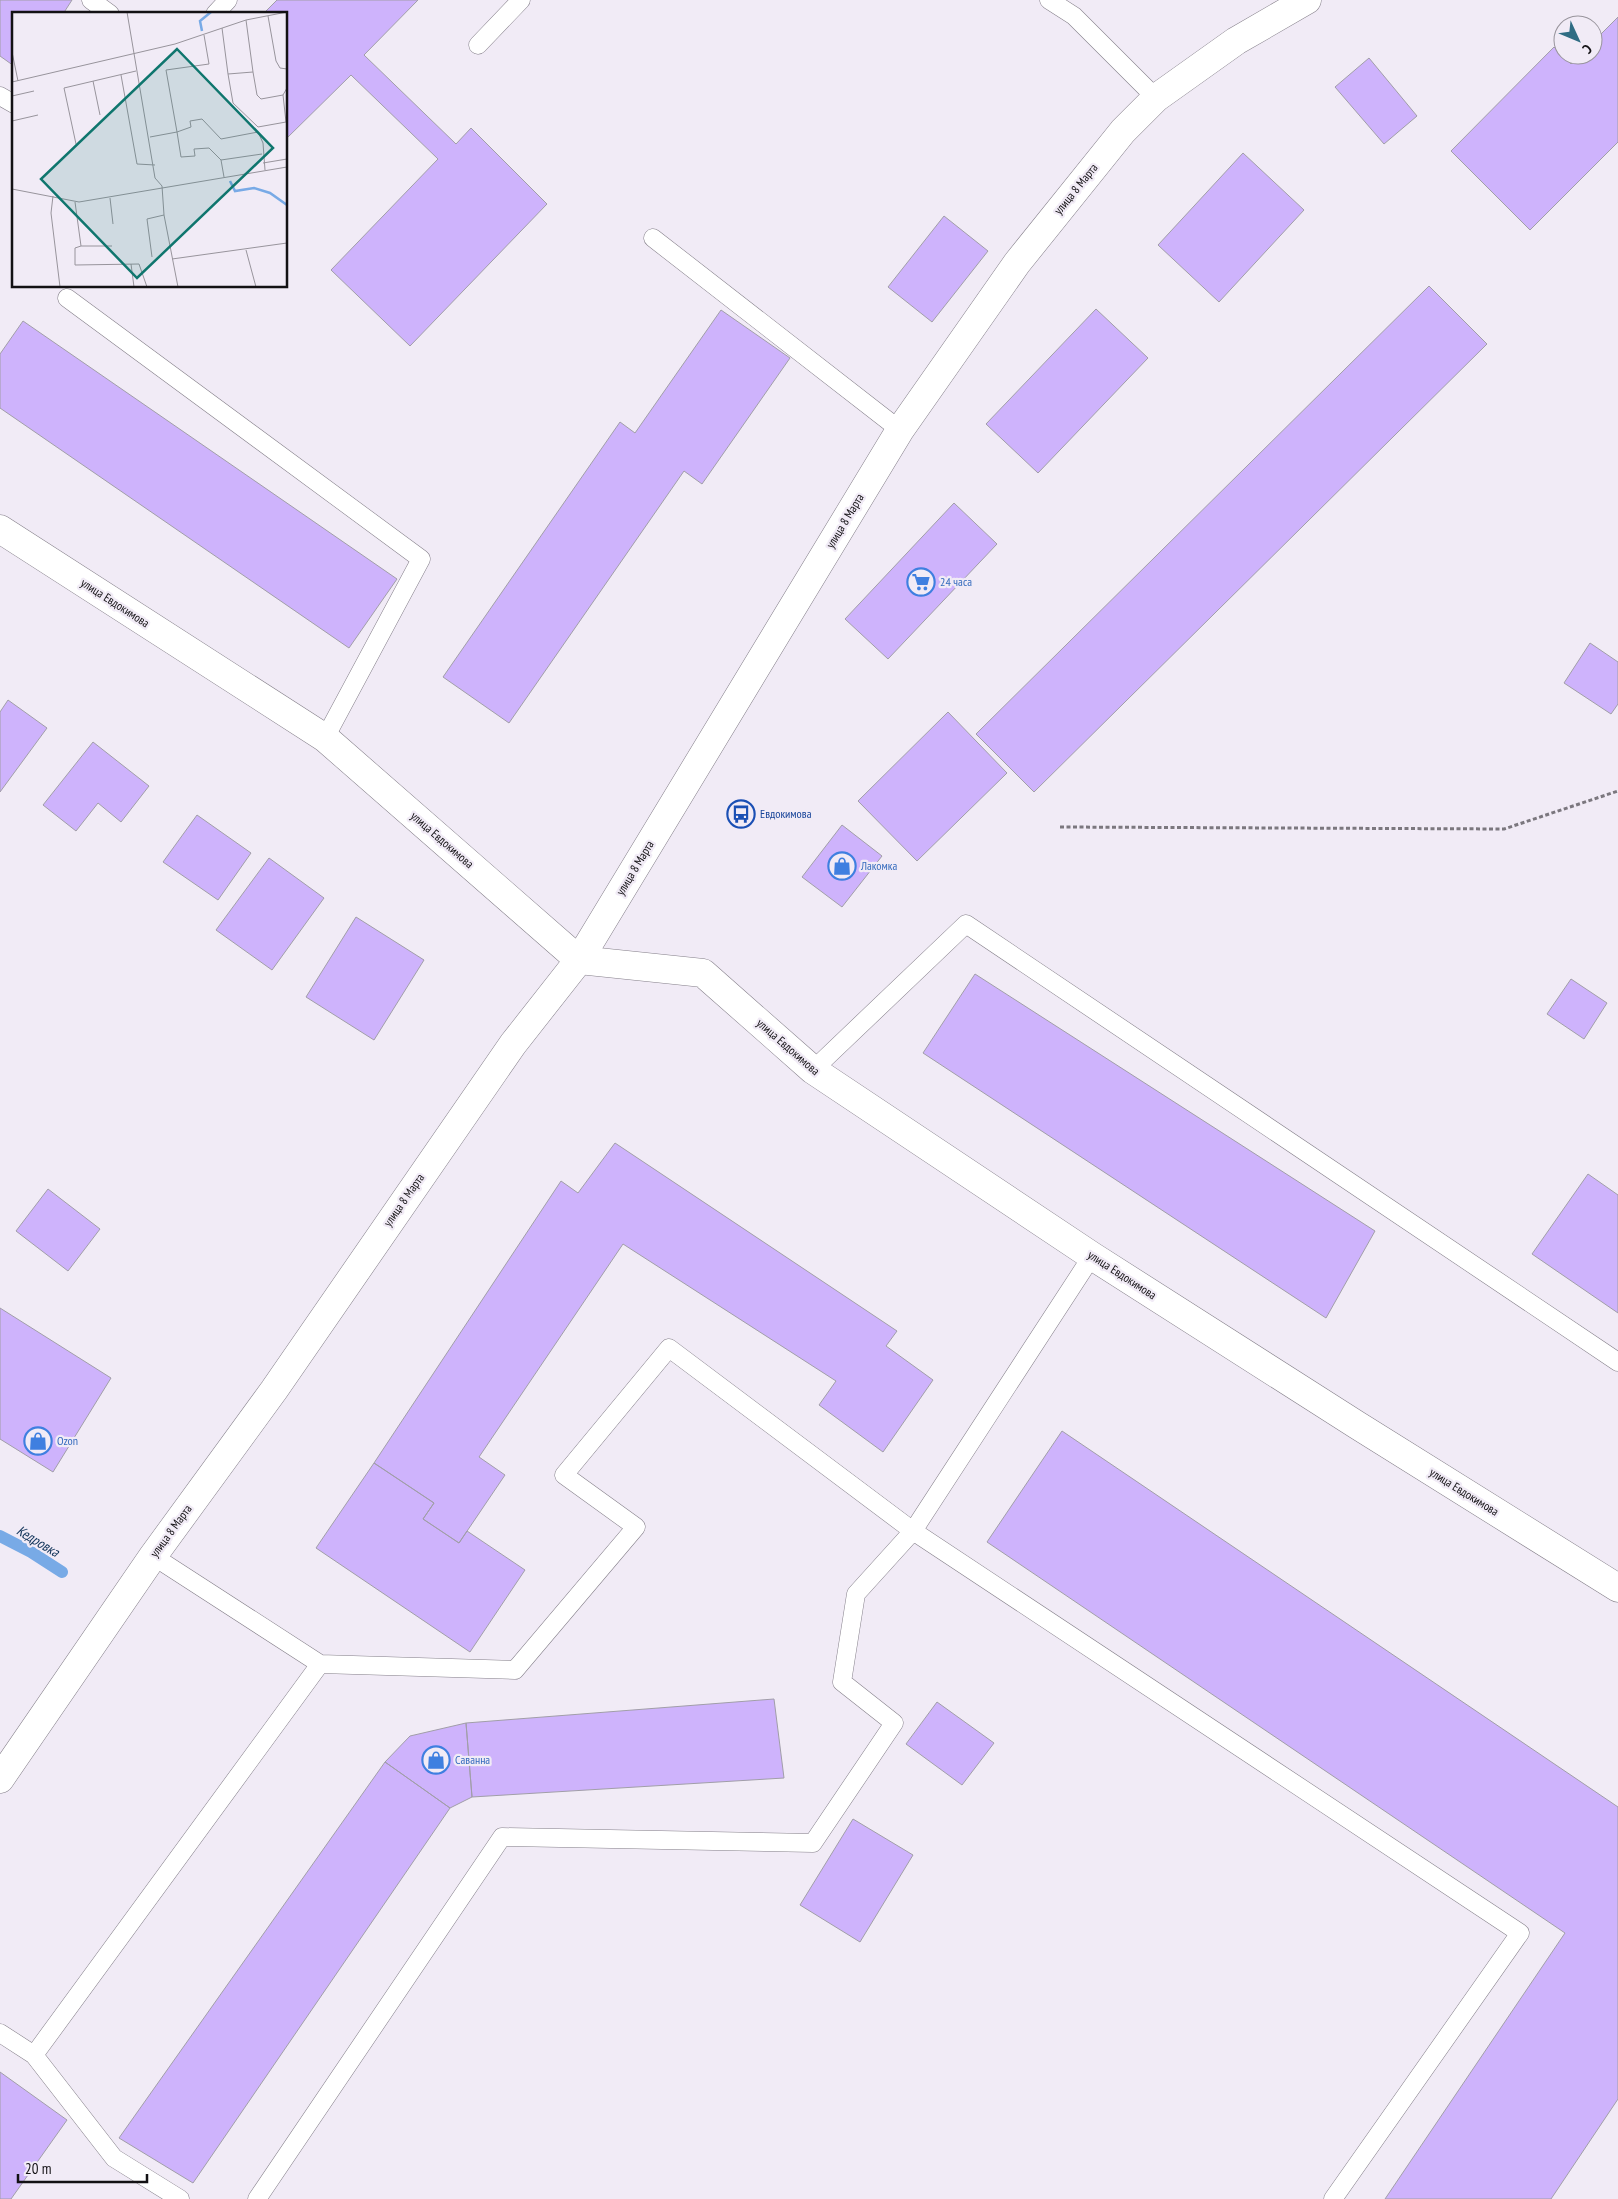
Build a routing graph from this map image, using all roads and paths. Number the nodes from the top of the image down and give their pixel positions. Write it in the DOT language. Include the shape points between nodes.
graph roads {
  1 [pos="91,0"];
  2 [pos="228,0"];
  3 [pos="521,0"];
  4 [pos="1049,0"];
  5 [pos="1307,0"];
  6 [pos="107,12"];
  7 [pos="217,12"];
  8 [pos="478,45"];
  9 [pos="0,96"];
  10 [pos="1156,98"];
  11 [pos="12,103"];
  12 [pos="653,238"];
  13 [pos="66,298"];
  14 [pos="900,430"];
  15 [pos="0,530"];
  16 [pos="325,738"];
  17 [pos="1618,791"];
  18 [pos="1060,827"];
  19 [pos="579,960"];
  20 [pos="812,1070"];
  21 [pos="1092,1256"];
  22 [pos="1618,1362"];
  23 [pos="913,1531"];
  24 [pos="153,1556"];
  25 [pos="1618,1588"];
  26 [pos="320,1664"];
  27 [pos="0,1779"];
  28 [pos="0,2034"];
  29 [pos="34,2055"];
  30 [pos="180,2199"];
  31 [pos="257,2199"];
  32 [pos="1333,2199"];
  1 -- 6 [label="lane"];
  2 -- 7 [label="lane"];
  3 -- 8 [label="lane"];
  4 -- 10 [label="lane" via="1074,16"];
  5 -- 10 [label="main road, улица 8 Марта" via="1236,41"];
  9 -- 11 [label="lane"];
  10 -- 14 [label="main road, улица 8 Марта" via="1123,132 1017,263"];
  12 -- 14 [label="lane"];
  13 -- 16 [label="lane" via="421,559"];
  14 -- 19 [label="main road, улица 8 Марта"];
  15 -- 16 [label="main road, улица Евдокимова"];
  16 -- 19 [label="main road, улица Евдокимова"];
  17 -- 18 [label="path" via="1504,829"];
  19 -- 20 [label="main road, улица Евдокимова" via="703,973"];
  19 -- 24 [label="main road, улица 8 Марта" via="513,1044 274,1390"];
  20 -- 21 [label="main road, улица Евдокимова"];
  20 -- 22 [label="lane" via="966,924"];
  21 -- 23 [label="lane"];
  21 -- 25 [label="main road, улица Евдокимова"];
  23 -- 26 [label="lane" via="669,1348 564,1475 636,1527 515,1670"];
  23 -- 31 [label="lane" via="856,1594 842,1682 894,1723 813,1843 502,1837"];
  23 -- 32 [label="lane" via="1520,1933"];
  24 -- 26 [label="lane"];
  24 -- 27 [label="main road, улица 8 Марта"];
  26 -- 29 [label="lane"];
  28 -- 29 [label="lane"];
  29 -- 30 [label="lane" via="114,2158"];
}
